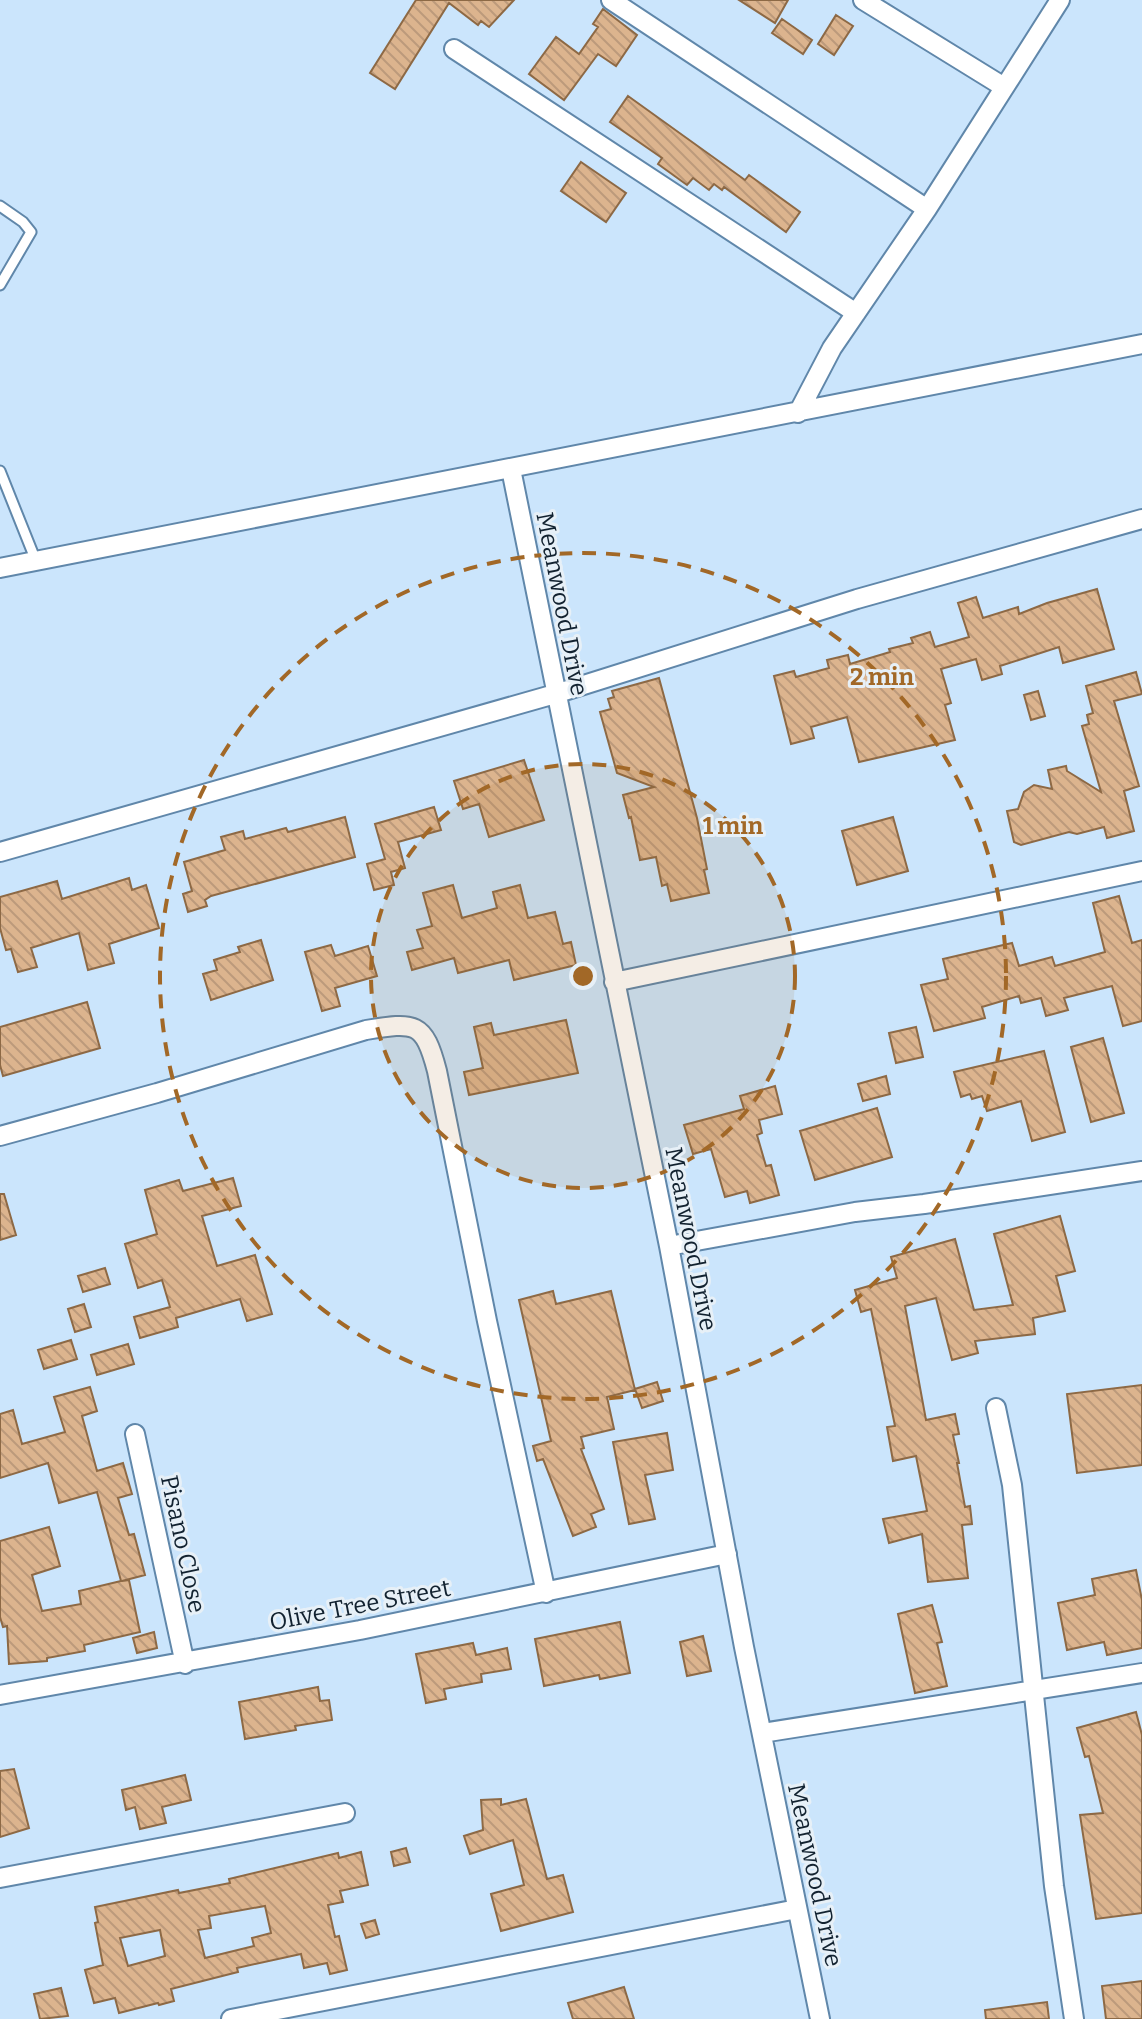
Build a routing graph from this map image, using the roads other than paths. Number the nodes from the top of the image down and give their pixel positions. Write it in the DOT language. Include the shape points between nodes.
graph roads {
  1 [pos="611,0"];
  2 [pos="863,0"];
  3 [pos="1060,0"];
  4 [pos="454,49"];
  5 [pos="1004,87"];
  6 [pos="0,206"];
  7 [pos="927,209"];
  8 [pos="0,285"];
  9 [pos="856,313"];
  10 [pos="1142,344"];
  11 [pos="798,413"];
  12 [pos="511,469"];
  13 [pos="0,471"];
  14 [pos="4,495"];
  15 [pos="1142,519"];
  16 [pos="36,561"];
  17 [pos="0,568"];
  18 [pos="555,694"];
  19 [pos="0,852"];
  20 [pos="1142,871"];
  21 [pos="614,982"];
  22 [pos="0,1136"];
  23 [pos="1142,1171"];
  24 [pos="669,1246"];
  25 [pos="996,1408"];
  26 [pos="135,1434"];
  27 [pos="727,1554"];
  28 [pos="546,1593"];
  29 [pos="185,1664"];
  30 [pos="1142,1673"];
  31 [pos="1033,1690"];
  32 [pos="0,1695"];
  33 [pos="762,1733"];
  34 [pos="345,1813"];
  35 [pos="0,1878"];
  36 [pos="797,1909"];
  37 [pos="231,2019"];
  38 [pos="820,2019"];
  39 [pos="1074,2019"];
  1 -- 7 [label="street"];
  2 -- 5 [label="street"];
  3 -- 5 [label="street"];
  4 -- 9 [label="street"];
  5 -- 7 [label="street"];
  6 -- 8 [label="lane" via="31,232"];
  7 -- 9 [label="street"];
  9 -- 11 [label="street"];
  10 -- 11 [label="street"];
  11 -- 12 [label="street"];
  12 -- 16 [label="street"];
  12 -- 18 [label="street, Meanwood Drive"];
  13 -- 14 [label="lane"];
  14 -- 16 [label="lane"];
  15 -- 18 [label="street" via="857,599"];
  16 -- 17 [label="street"];
  18 -- 19 [label="street"];
  18 -- 21 [label="street, Meanwood Drive"];
  20 -- 21 [label="street"];
  21 -- 24 [label="street, Meanwood Drive"];
  22 -- 28 [label="street" via="366,1030 415,1026 426,1037 437,1071"];
  23 -- 24 [label="street" via="855,1212"];
  24 -- 27 [label="street, Meanwood Drive"];
  25 -- 31 [label="street" via="1012,1485"];
  26 -- 29 [label="street, Pisano Close"];
  27 -- 28 [label="street, Olive Tree Street"];
  27 -- 33 [label="street, Meanwood Drive"];
  28 -- 29 [label="street, Olive Tree Street"];
  29 -- 32 [label="street, Olive Tree Street"];
  30 -- 31 [label="street"];
  31 -- 33 [label="street"];
  31 -- 39 [label="street"];
  33 -- 36 [label="street, Meanwood Drive"];
  34 -- 35 [label="street"];
  36 -- 37 [label="street"];
  36 -- 38 [label="street, Meanwood Drive"];
}
